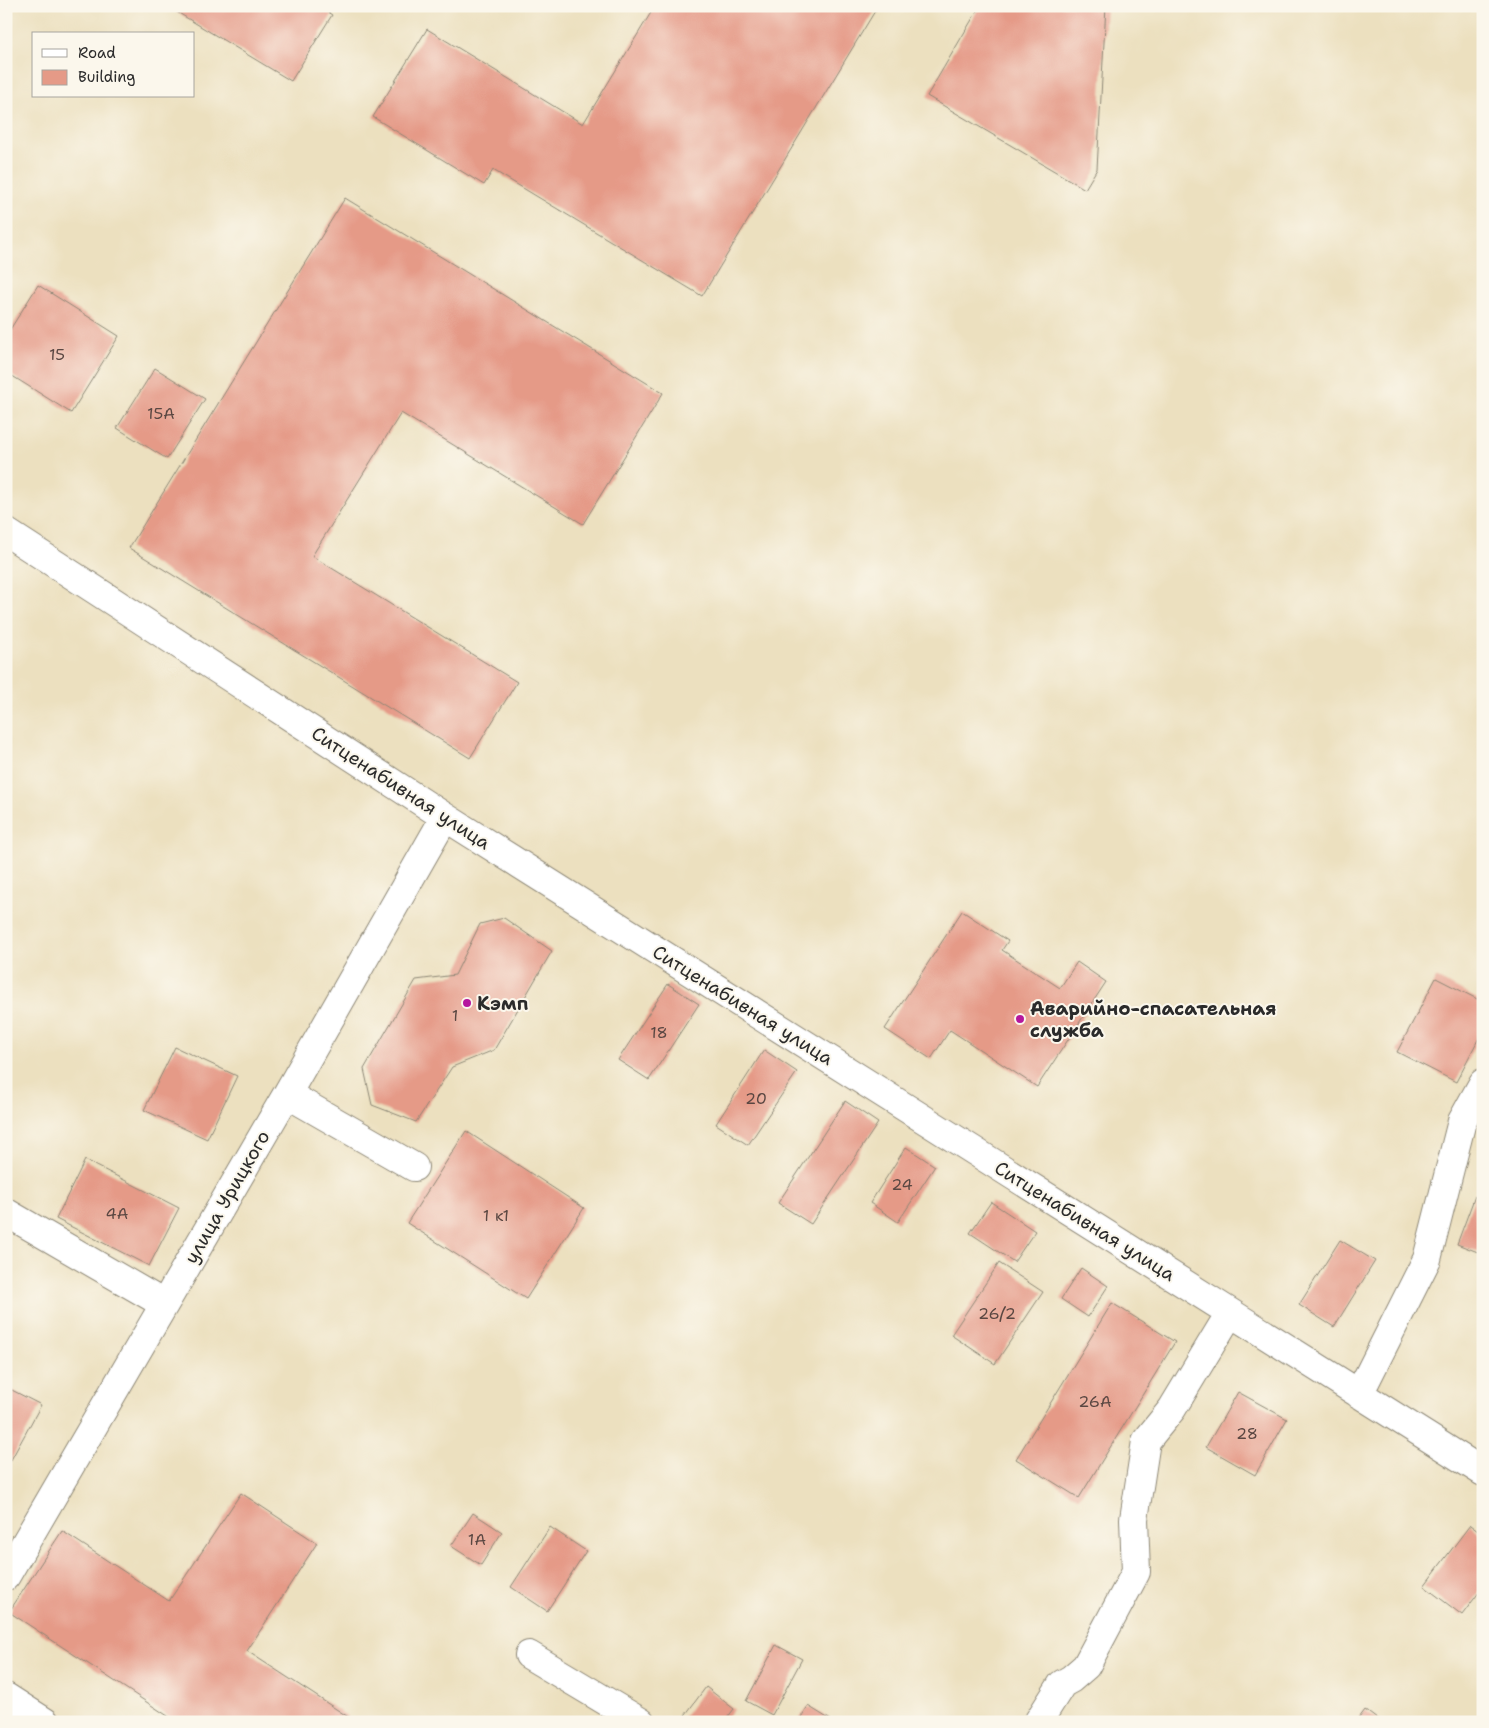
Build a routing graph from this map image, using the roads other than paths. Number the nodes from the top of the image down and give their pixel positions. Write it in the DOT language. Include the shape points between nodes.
graph roads {
  1 [pos="6,532"];
  2 [pos="445,817"];
  3 [pos="1483,1083"];
  4 [pos="287,1094"];
  5 [pos="414,1167"];
  6 [pos="7,1213"];
  7 [pos="164,1304"];
  8 [pos="1230,1313"];
  9 [pos="1359,1394"];
  10 [pos="1483,1472"];
  11 [pos="6,1576"];
  12 [pos="529,1655"];
  13 [pos="6,1697"];
  14 [pos="45,1722"];
  15 [pos="641,1722"];
  16 [pos="1038,1722"];
  1 -- 2 [label="street, Ситценабивная улица"];
  2 -- 4 [label="street, улица Урицкого"];
  2 -- 8 [label="street, Ситценабивная улица"];
  3 -- 9 [label="street" via="1462,1121 1427,1259"];
  4 -- 5 [label="street"];
  4 -- 7 [label="street, улица Урицкого"];
  6 -- 7 [label="street"];
  7 -- 11 [label="street, улица Урицкого"];
  8 -- 9 [label="street, Ситценабивная улица"];
  8 -- 16 [label="street" via="1172,1409 1146,1441 1134,1519 1136,1572 1086,1666 1062,1684"];
  9 -- 10 [label="street, Ситценабивная улица"];
  12 -- 15 [label="street"];
  13 -- 14 [label="street"];
}
